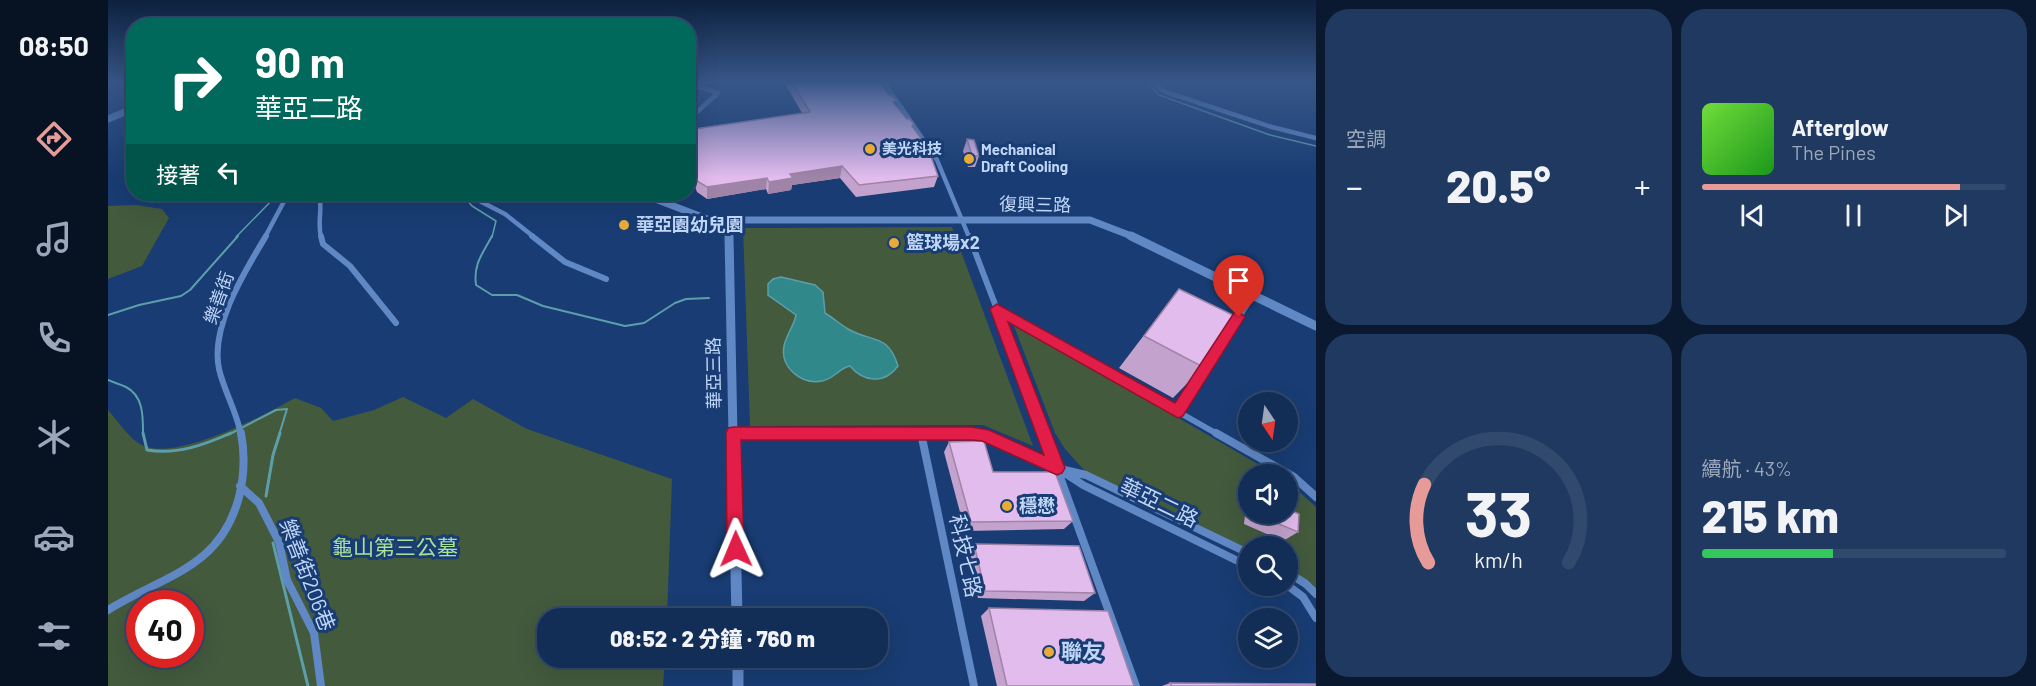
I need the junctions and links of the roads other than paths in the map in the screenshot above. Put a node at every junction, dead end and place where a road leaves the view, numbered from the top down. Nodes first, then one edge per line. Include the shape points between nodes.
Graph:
1 (906, 114) edge
2 (1234, 114) edge
3 (1316, 138) edge
4 (283, 201) edge
5 (321, 201) edge
6 (480, 201) edge
7 (659, 201) edge
8 (962, 219) junction
9 (729, 220) junction
10 (606, 279) dead end
11 (1253, 295) junction
12 (997, 309) junction
13 (396, 323) dead end
14 (1316, 326) edge
15 (1178, 411) junction
16 (734, 433) junction
17 (921, 434) junction
18 (1057, 468) junction
19 (240, 486) junction
20 (1316, 497) edge
21 (1238, 548) edge
22 (1238, 561) edge
23 (1298, 579) edge
24 (1298, 593) edge
25 (1316, 594) edge
26 (737, 608) edge
27 (108, 610) edge
28 (1316, 618) edge
29 (738, 668) edge
30 (321, 686) edge
31 (738, 686) edge
32 (975, 686) edge
33 (1136, 686) edge

1 - 8 street via 937,160
2 - 3 street
4 - 19 street, 樂善街 via 237,285 218,346 220,376 242,435
5 - 13 street via 318,224 323,244 350,266
6 - 10 street via 505,214 565,262
7 - 9 street via 700,218
8 - 9 street, 復興三路
8 - 11 street, 復興三路 via 1102,223
8 - 12 street
9 - 16 street, 華亞三路
11 - 14 street, 復興三路
11 - 15 street
12 - 15 street
12 - 18 street
15 - 20 street via 1294,477
16 - 17 street, 華亞二路
16 - 26 street, 華亞三路
17 - 18 street, 華亞二路 via 984,435
17 - 32 street, 科技七路
18 - 21 street, 華亞二路 via 1086,475
18 - 22 street, 華亞二路 via 1083,485
18 - 33 street
19 - 27 street via 236,515 217,545 201,561
19 - 30 street, 樂善街206巷 via 259,503 279,542 287,580 314,633
23 - 25 street
24 - 28 street
29 - 31 street

